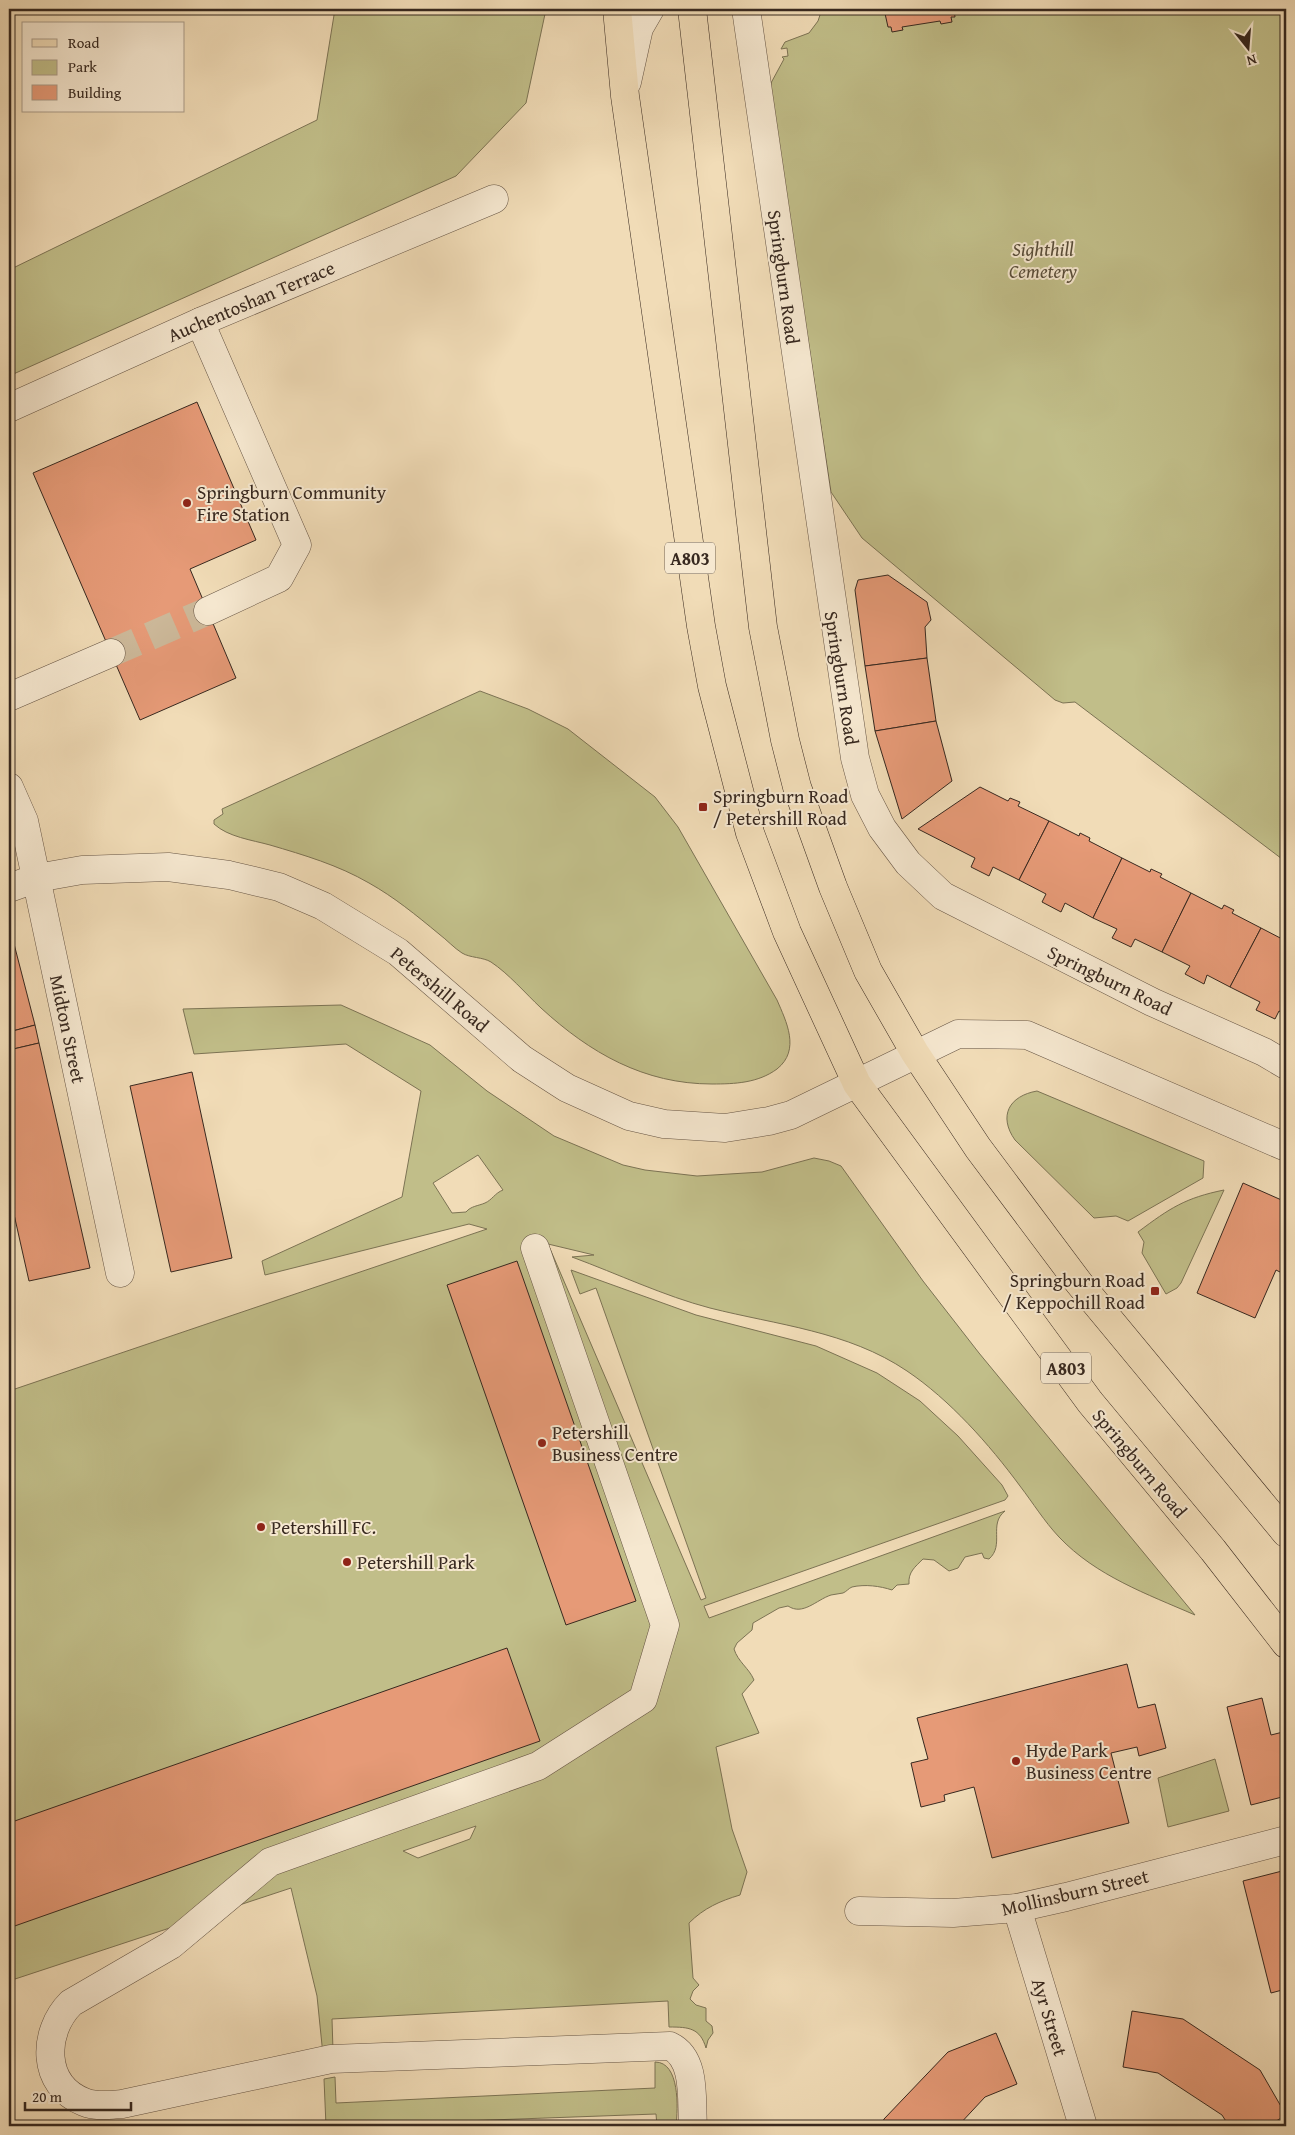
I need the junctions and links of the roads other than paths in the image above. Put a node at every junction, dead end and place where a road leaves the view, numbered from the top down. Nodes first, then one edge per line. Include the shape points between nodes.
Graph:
1 (617, 9) edge
2 (650, 9) edge
3 (692, 9) edge
4 (746, 9) edge
5 (625, 96) junction
6 (494, 199) dead end
7 (200, 322) junction
8 (9, 408) edge
9 (208, 611) tunnel mouth
10 (111, 653) tunnel mouth
11 (9, 697) edge
12 (9, 787) edge
13 (37, 878) junction
14 (9, 888) edge
15 (915, 1053) junction
16 (1275, 1058) edge
17 (857, 1084) junction
18 (1286, 1147) edge
19 (535, 1248) dead end
20 (120, 1273) dead end
21 (1286, 1533) edge
22 (1286, 1644) edge
23 (1286, 1840) edge
24 (1017, 1908) junction
25 (859, 1911) dead end
26 (693, 2126) edge
27 (1083, 2126) edge

1 - 5 main road, Springburn Road / A803
2 - 5 street via 639,28
3 - 15 main road via 760,601 785,740 804,812 833,887 868,971
4 - 16 street, Springburn Road via 856,770 873,812 908,863 948,899 1152,1002
5 - 17 main road, Springburn Road / A803 via 691,566 712,686 747,824 770,889 806,976
6 - 7 street, Auchentoshan Terrace
7 - 8 street, Auchentoshan Terrace
7 - 9 street via 297,545 279,578
10 - 11 street
12 - 13 street, Midton Street via 24,821
13 - 14 street, Petershill Road
13 - 17 street, Petershill Road via 82,870 168,867 229,875 279,887 323,906 398,952 522,1059 544,1074 594,1101 645,1120 699,1128 746,1126 791,1115
13 - 20 street, Midton Street
15 - 17 street
15 - 18 street via 958,1034 1027,1035
15 - 21 main road via 1021,1209
17 - 22 main road, Springburn Road / A803 via 1090,1402
19 - 26 street via 665,1625 643,1699 538,1766 270,1862 171,1945 71,2004 54,2025 50,2056 59,2083 69,2094 84,2103 100,2106 331,2059 670,2046 682,2055 689,2069
23 - 24 street, Mollinsburn Street
24 - 25 street, Mollinsburn Street via 953,1913
24 - 27 street, Ayr Street

